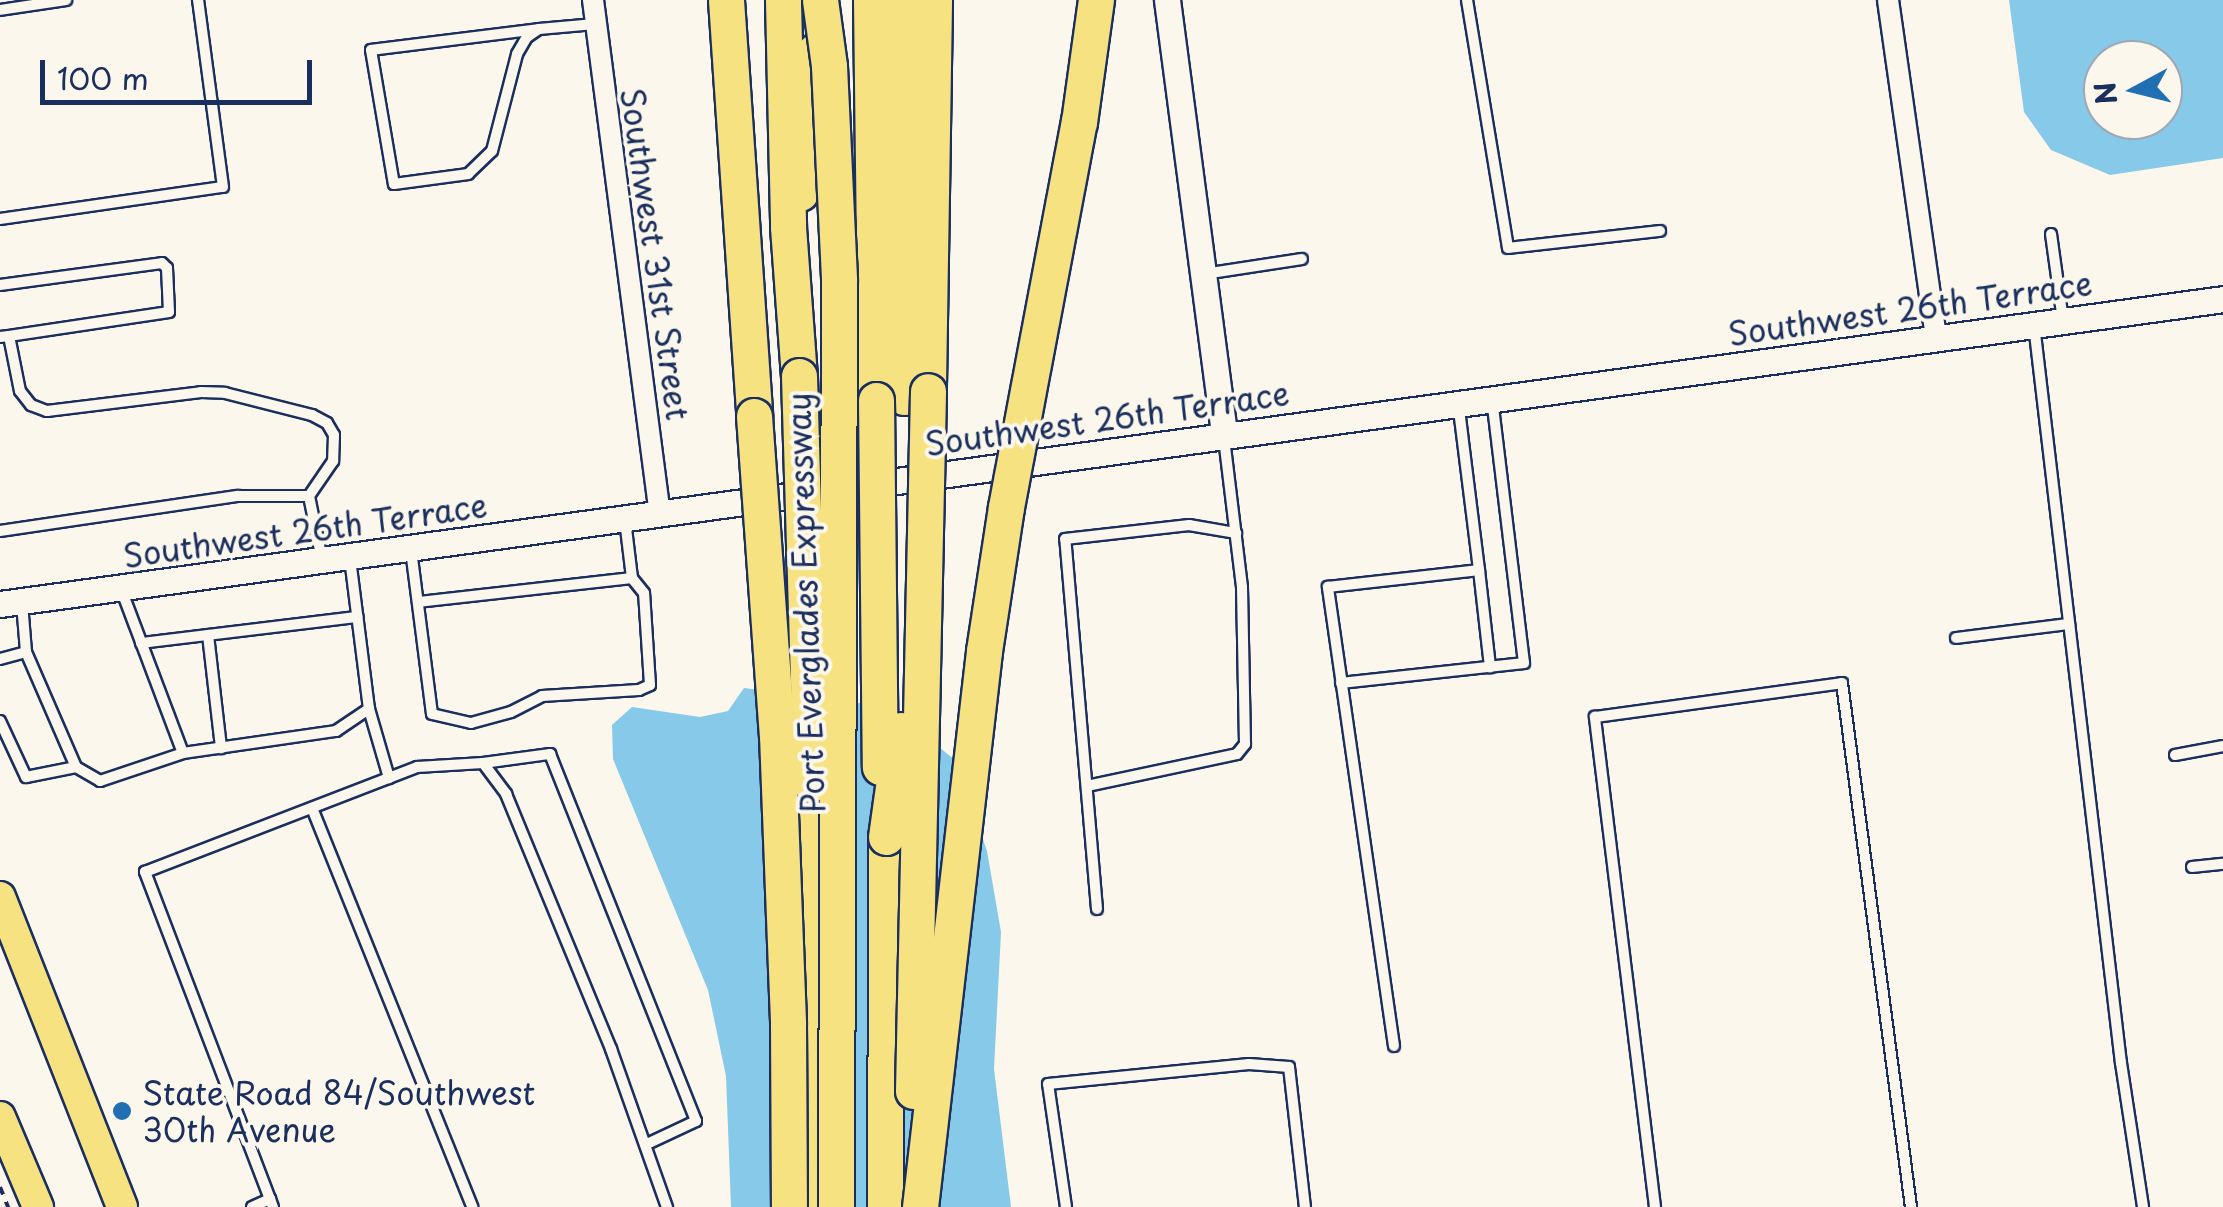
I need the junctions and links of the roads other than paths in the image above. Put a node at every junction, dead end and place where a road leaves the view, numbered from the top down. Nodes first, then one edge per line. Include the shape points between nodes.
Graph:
1 (66, 0) edge
2 (198, 0) edge
3 (593, 0) edge
4 (726, 0) edge
5 (783, 0) edge
6 (802, 0) edge
7 (819, 0) edge
8 (871, 0) edge
9 (904, 0) edge
10 (934, 0) edge
11 (1096, 0) edge
12 (1166, 0) edge
13 (1467, 0) edge
14 (1888, 0) edge
15 (0, 10) edge
16 (595, 24) junction
17 (539, 29) junction
18 (798, 201) junction
19 (0, 219) edge
20 (1660, 232) dead end
21 (2051, 234) dead end
22 (1302, 259) dead end
23 (1203, 274) junction
24 (0, 285) edge
25 (2223, 299) edge
26 (2063, 321) junction
27 (2034, 325) junction
28 (5, 336) edge
29 (1936, 339) junction
30 (798, 376) junction
31 (903, 396) junction
32 (1492, 397) junction
33 (1458, 402) junction
34 (1224, 433) junction
35 (309, 496) junction
36 (660, 515) junction
37 (625, 520) junction
38 (0, 531) edge
39 (1236, 532) junction
40 (411, 549) junction
41 (350, 557) junction
42 (322, 561) junction
43 (1479, 570) junction
44 (632, 578) junction
45 (121, 588) junction
46 (419, 602) junction
47 (11, 603) edge
48 (357, 617) junction
49 (2069, 624) junction
50 (208, 635) junction
51 (1956, 638) dead end
52 (142, 643) junction
53 (26, 652) junction
54 (0, 659) edge
55 (1490, 667) junction
56 (1341, 683) junction
57 (369, 710) junction
58 (0, 720) edge
59 (2223, 746) edge
60 (221, 748) junction
61 (183, 754) junction
62 (2176, 755) dead end
63 (483, 763) junction
64 (76, 766) junction
65 (389, 778) junction
66 (1086, 786) junction
67 (312, 808) junction
68 (2223, 864) edge
69 (2192, 867) dead end
70 (0, 897) edge
71 (1097, 909) dead end
72 (1394, 1046) dead end
73 (0, 1117) edge
74 (645, 1145) junction
75 (271, 1203) edge
76 (28, 1204) edge
77 (122, 1207) edge
78 (252, 1207) edge
79 (472, 1207) edge
80 (667, 1207) edge
81 (789, 1207) edge
82 (812, 1207) edge
83 (836, 1207) edge
84 (884, 1207) edge
85 (911, 1207) edge
86 (920, 1207) edge
87 (1066, 1207) edge
88 (1304, 1207) edge
89 (1655, 1207) edge
90 (1910, 1207) edge
91 (2143, 1207) edge

1 - 15 lane
2 - 19 lane via 223,187
3 - 16 street, Southwest 31st Street
4 - 81 highway, bridge via 777,734
5 - 30 highway
6 - 18 highway, Port Everglades Expressway
7 - 18 highway via 810,145
7 - 83 highway, bridge via 829,66 839,281
8 - 31 highway
9 - 31 highway
10 - 31 highway
11 - 86 highway, bridge via 984,651
12 - 23 street
13 - 20 lane via 1508,248
14 - 29 street
16 - 17 lane
16 - 36 street, Southwest 31st Street
17 - 17 lane via 518,54 492,151 468,174 394,184 371,50
18 - 30 highway, Port Everglades Expressway
21 - 26 lane
22 - 23 lane
23 - 34 street
24 - 28 lane via 162,263 168,268 169,312
25 - 26 street, Southwest 26th Terrace
26 - 27 street, Southwest 26th Terrace
27 - 29 street, Southwest 26th Terrace
27 - 49 lane
28 - 35 lane via 20,390 47,412 201,392 312,415 326,423 334,448 333,461
29 - 32 street, Southwest 26th Terrace
30 - 82 highway, Port Everglades Expressway, bridge via 811,784
31 - 84 highway, bridge via 878,742 886,837
31 - 85 highway, bridge
32 - 33 street, Southwest 26th Terrace
32 - 55 lane via 1524,663
33 - 34 street, Southwest 26th Terrace
33 - 43 lane
34 - 36 street, Southwest 26th Terrace
34 - 39 lane
35 - 38 lane via 238,496
35 - 42 lane
36 - 37 street, Southwest 26th Terrace
37 - 40 street, Southwest 26th Terrace
37 - 44 lane
39 - 66 lane via 1244,744 1237,754
39 - 66 lane via 1189,525 1066,540
40 - 41 street, Southwest 26th Terrace
40 - 46 lane
41 - 42 street, Southwest 26th Terrace
41 - 48 lane
42 - 45 street, Southwest 26th Terrace
43 - 55 lane
43 - 56 lane via 1328,587
44 - 46 lane
44 - 46 lane via 644,592 650,685 542,696 471,723 432,714
45 - 47 street, Southwest 26th Terrace
45 - 52 lane
47 - 53 lane
48 - 50 lane
48 - 57 lane
49 - 51 lane
49 - 91 lane
50 - 52 lane
50 - 60 lane
52 - 61 lane
53 - 54 lane
53 - 64 lane
55 - 56 lane
56 - 72 lane
57 - 60 lane via 336,731
57 - 65 lane
58 - 64 lane via 26,776
59 - 62 lane
60 - 61 lane
61 - 64 lane via 100,781
63 - 65 lane via 417,767
63 - 74 lane via 506,794
63 - 74 lane via 550,754 696,1122
65 - 67 lane
66 - 71 lane
67 - 75 lane via 145,872
67 - 79 lane
68 - 69 lane
70 - 77 main road
73 - 76 main road
74 - 80 lane
75 - 78 lane
87 - 88 lane via 1048,1084 1249,1064 1289,1067
89 - 90 lane via 1595,716 1842,682

